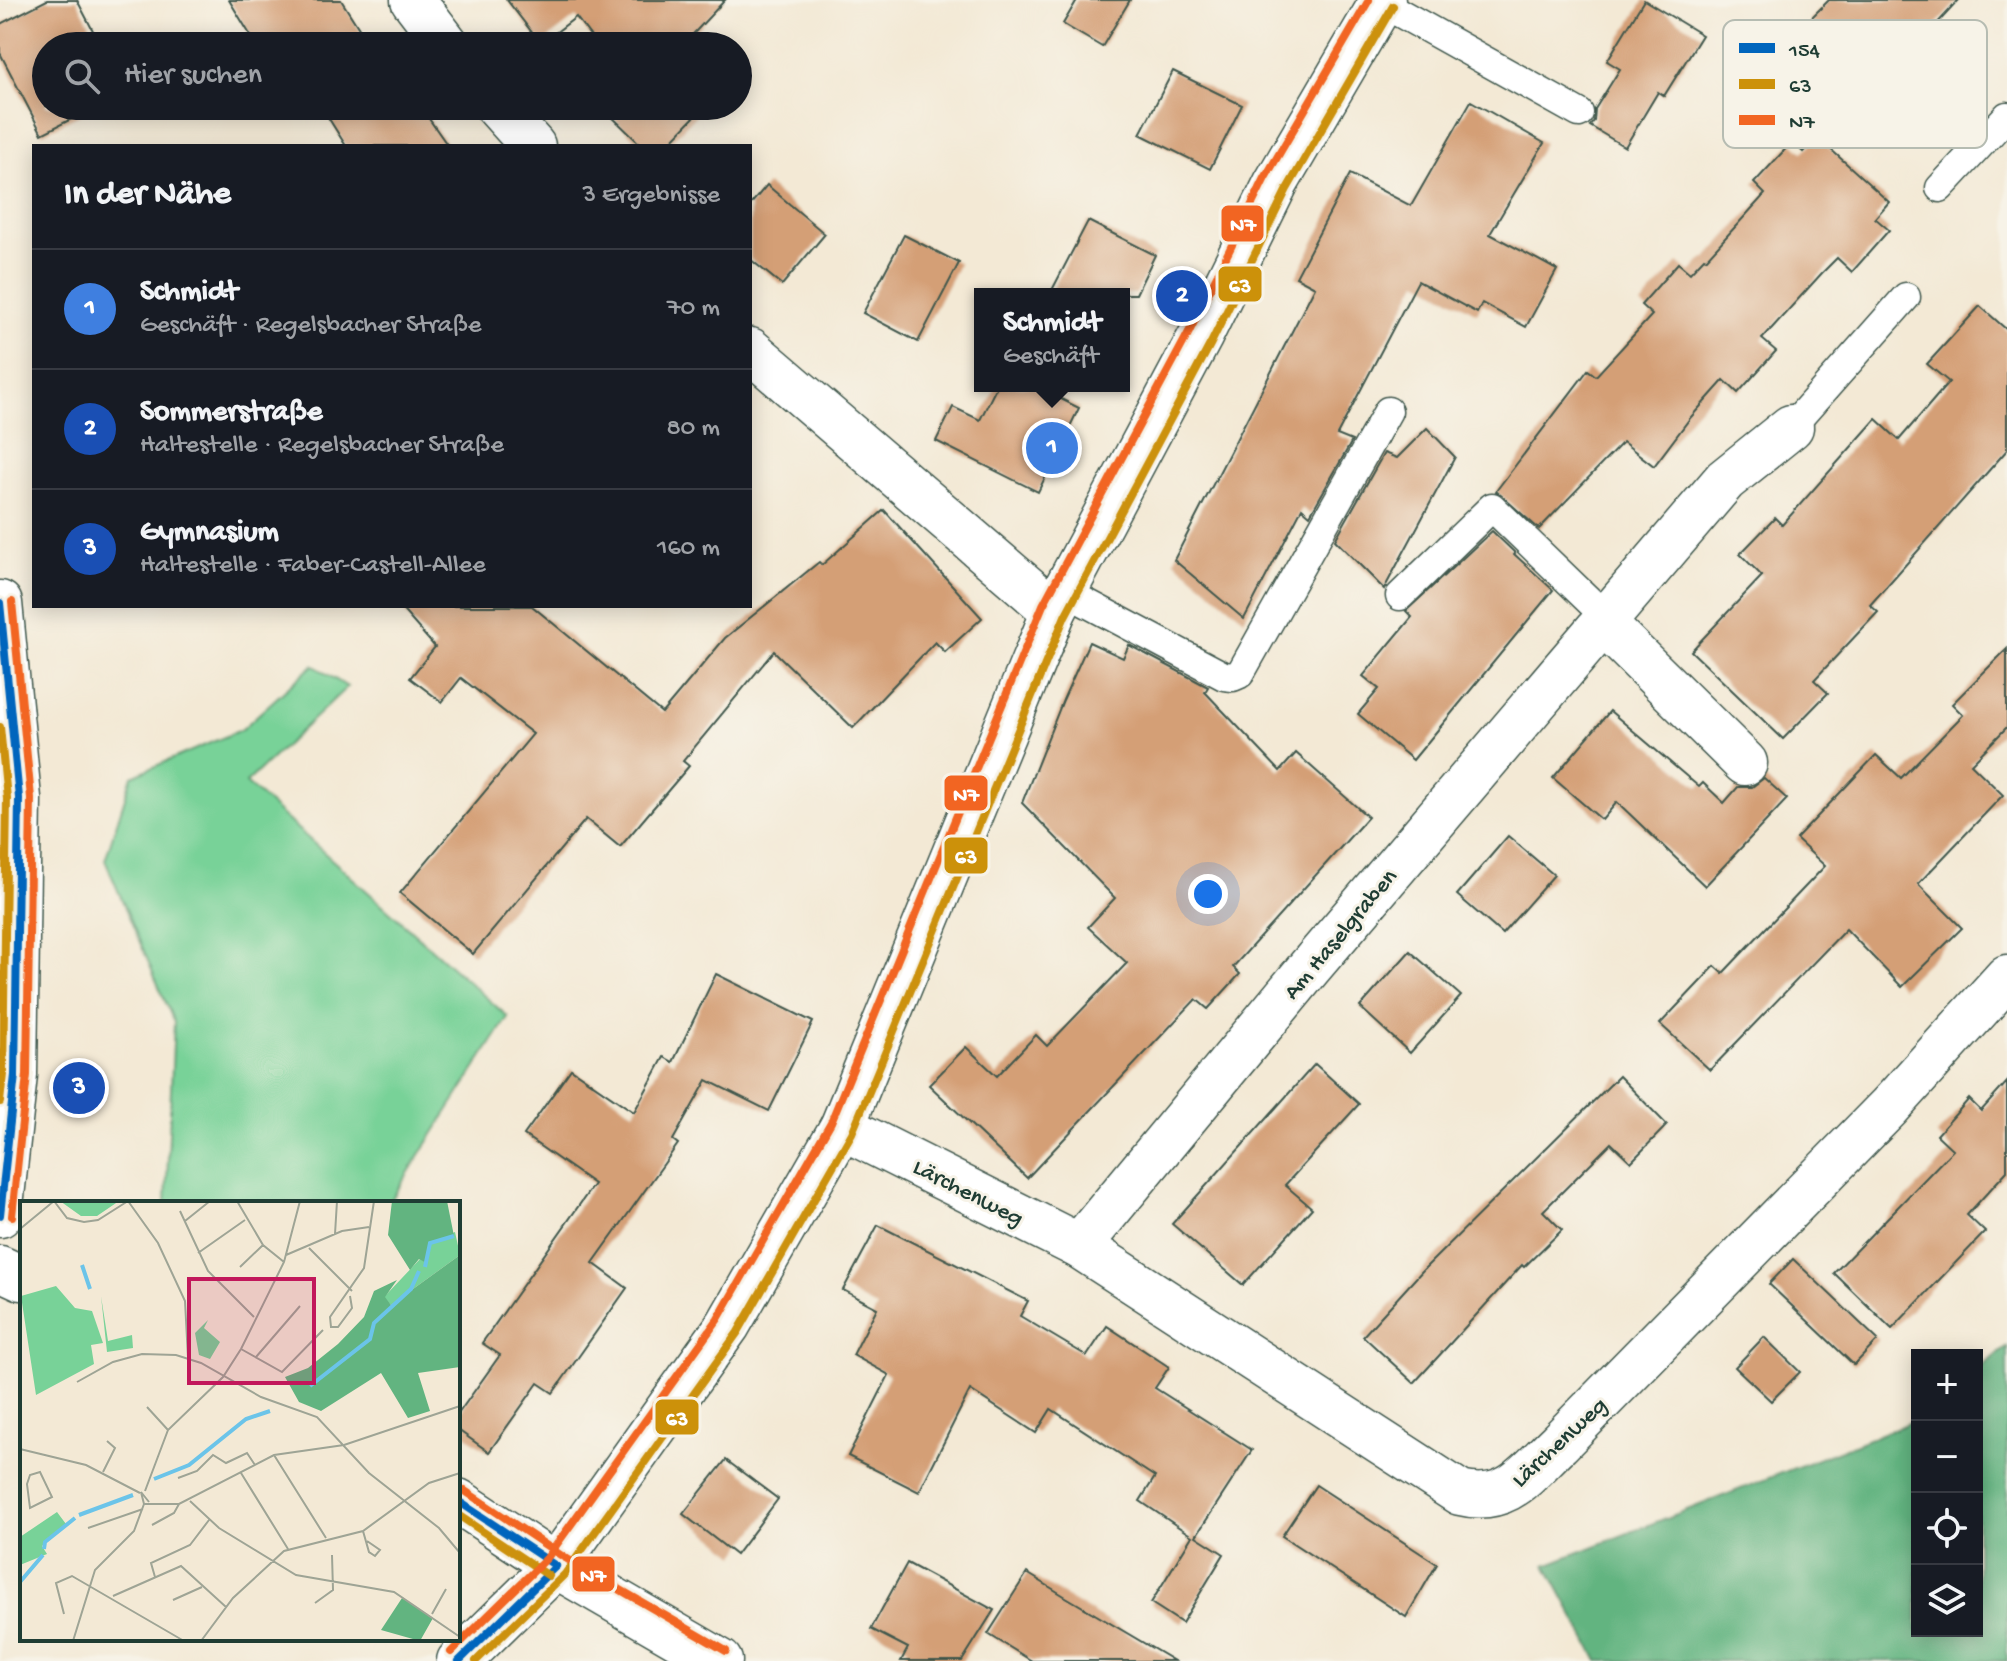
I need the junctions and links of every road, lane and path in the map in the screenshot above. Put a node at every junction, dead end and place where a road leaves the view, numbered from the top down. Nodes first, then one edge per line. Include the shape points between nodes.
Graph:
1 (413, 0) edge
2 (1382, 1) edge
3 (437, 32) edge
4 (1579, 113) dead end
5 (2007, 116) edge
6 (510, 120) edge
7 (1987, 137) edge
8 (531, 144) edge
9 (1977, 148) edge
10 (1940, 188) dead end
11 (1906, 297) dead end
12 (752, 352) edge
13 (1388, 411) dead end
14 (1791, 427) joint
15 (1400, 596) dead end
16 (1059, 601) junction
17 (0, 603) edge
18 (1605, 620) junction
19 (6, 719) edge
20 (1745, 763) dead end
21 (2007, 977) edge
22 (6, 1098) edge
23 (842, 1127) junction
24 (0, 1215) edge
25 (1079, 1246) junction
26 (0, 1268) edge
27 (20, 1277) edge
28 (460, 1502) edge
29 (556, 1566) junction
30 (459, 1661) edge
31 (720, 1661) edge

1 - 3 street
2 - 4 lane
2 - 16 street via 1276,183
5 - 7 lane
6 - 8 street
9 - 10 lane
11 - 14 lane
12 - 16 street
13 - 16 lane via 1240,674 1224,676
14 - 18 street, Am Haselgraben via 1725,480
15 - 18 lane via 1492,507
16 - 23 street
17 - 19 street
18 - 20 street
18 - 25 street, Am Haselgraben
19 - 22 street via 19,798 15,1075
21 - 25 street, Lärchenweg via 1868,1129 1559,1443 1498,1495 1460,1493
22 - 24 street
23 - 25 street, Lärchenweg
23 - 29 street via 728,1325
26 - 27 street
28 - 29 street
29 - 30 street
29 - 31 street

